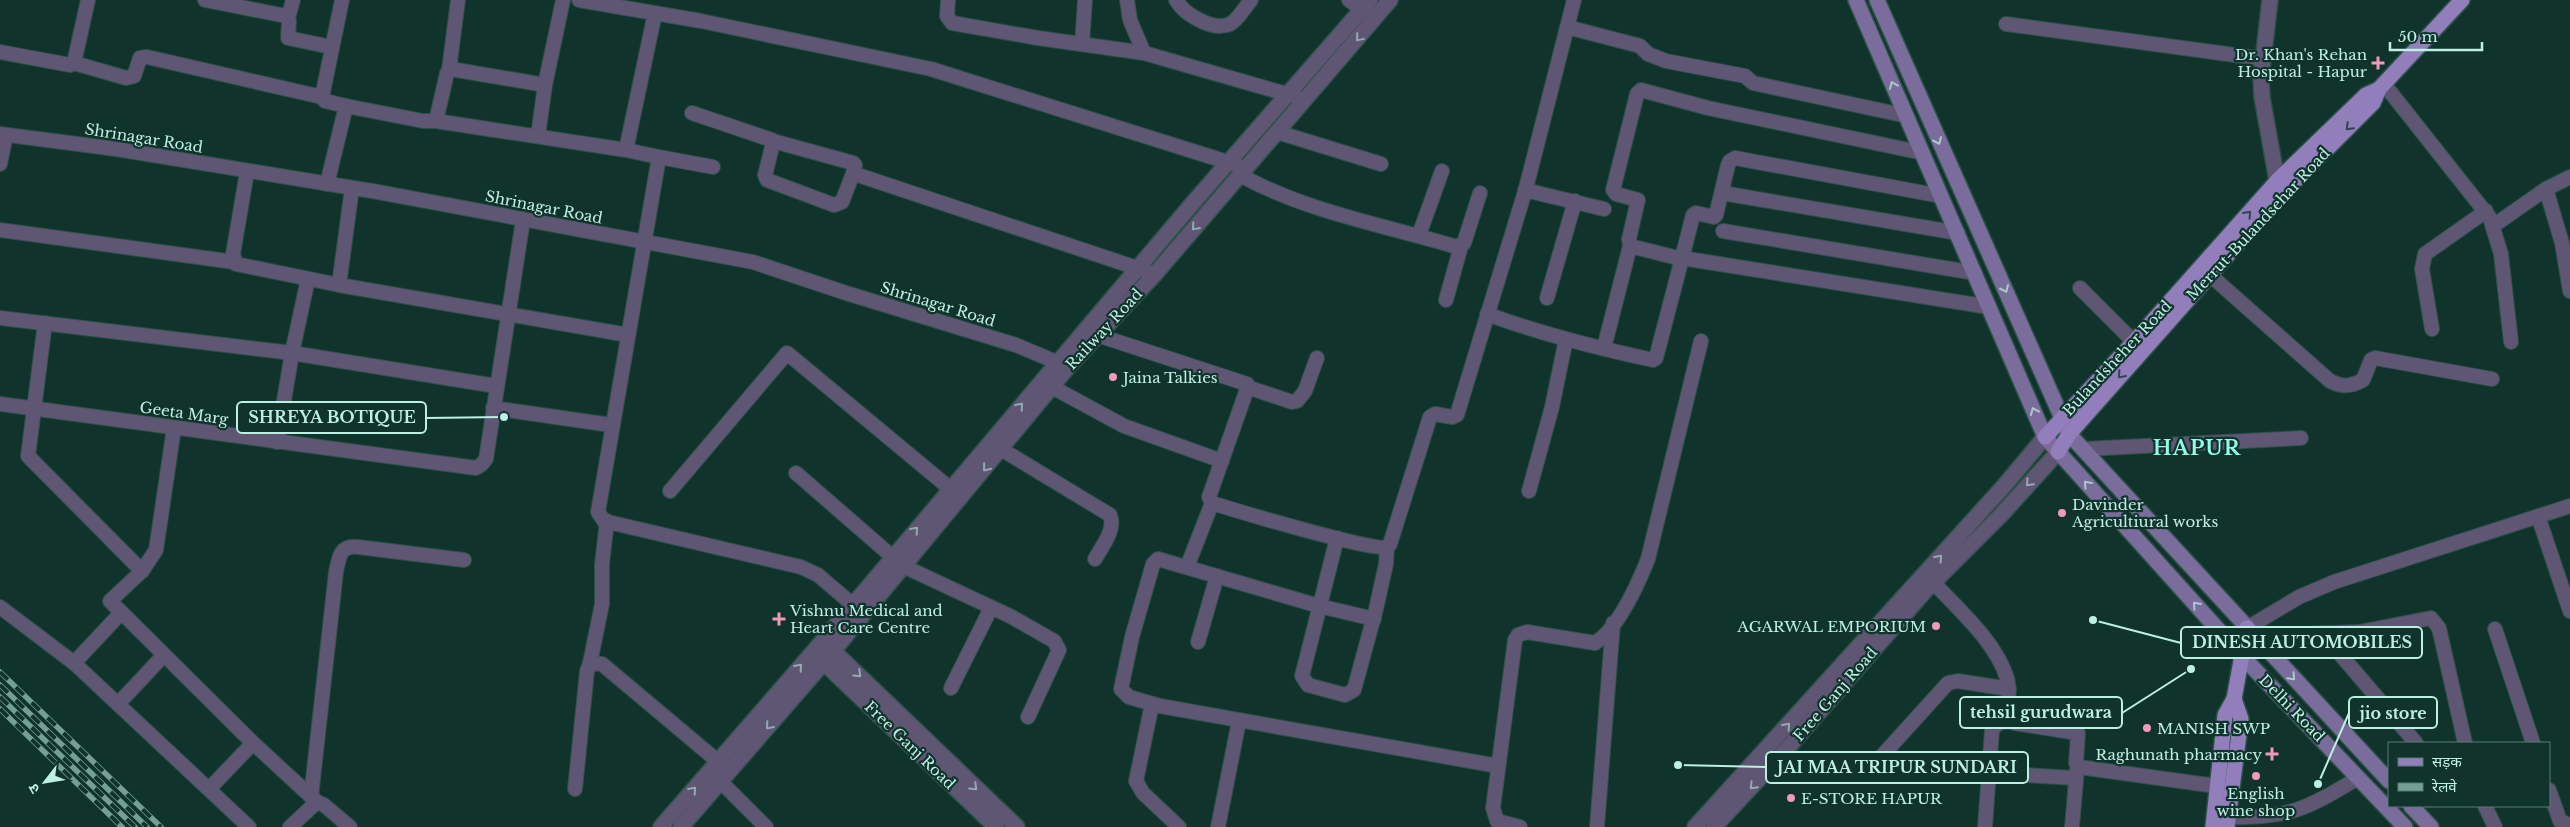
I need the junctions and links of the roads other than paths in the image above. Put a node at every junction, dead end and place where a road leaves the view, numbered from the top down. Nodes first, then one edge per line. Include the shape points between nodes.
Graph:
1 (88, 0) edge
2 (205, 0) edge
3 (293, 0) edge
4 (458, 0) edge
5 (564, 0) edge
6 (579, 0) edge
7 (948, 0) edge
8 (1085, 0) edge
9 (1127, 0) edge
10 (1176, 0) edge
11 (1250, 0) edge
12 (1350, 0) edge
13 (1390, 0) edge
14 (1574, 0) edge
15 (1856, 0) edge
16 (1877, 0) edge
17 (2270, 0) edge
18 (2462, 0) edge
19 (338, 1) edge
20 (1369, 10) edge
21 (656, 13) junction
22 (288, 18) junction
23 (2006, 24) dead end
24 (1567, 27) junction
25 (1082, 44) junction
26 (331, 47) junction
27 (0, 52) edge
28 (1144, 53) junction
29 (2264, 59) junction
30 (74, 63) junction
31 (449, 70) junction
32 (545, 85) junction
33 (2382, 87) junction
34 (1288, 94) junction
35 (322, 96) junction
36 (1306, 100) junction
37 (346, 106) junction
38 (692, 113) dead end
39 (1906, 116) junction
40 (436, 121) junction
41 (1278, 132) junction
42 (3, 135) edge
43 (538, 136) junction
44 (773, 141) junction
45 (626, 150) junction
46 (1923, 153) junction
47 (659, 157) junction
48 (1229, 161) junction
49 (0, 164) edge
50 (1381, 164) dead end
51 (713, 167) dead end
52 (1442, 171) dead end
53 (247, 172) junction
54 (1242, 172) junction
55 (853, 174) junction
56 (2570, 177) edge
57 (2278, 180) junction
58 (327, 184) junction
59 (352, 188) junction
60 (1526, 190) junction
61 (2546, 190) junction
62 (1480, 193) dead end
63 (1722, 193) junction
64 (1942, 196) junction
65 (2280, 196) junction
66 (1195, 200) junction
67 (1574, 201) junction
68 (1604, 209) dead end
69 (1209, 211) junction
70 (2486, 211) junction
71 (524, 220) junction
72 (2493, 226) junction
73 (0, 230) edge
74 (1723, 231) dead end
75 (1958, 233) junction
76 (1419, 236) junction
77 (643, 242) junction
78 (1461, 246) junction
79 (1630, 246) junction
80 (1681, 260) junction
81 (234, 262) junction
82 (1136, 269) junction
83 (1975, 273) junction
84 (1155, 274) junction
85 (2210, 275) junction
86 (2569, 276) edge
87 (308, 279) junction
88 (339, 285) junction
89 (2080, 288) dead end
90 (2570, 291) edge
91 (1547, 298) dead end
92 (1446, 300) dead end
93 (1989, 307) junction
94 (507, 314) junction
95 (1487, 314) junction
96 (0, 318) edge
97 (45, 323) junction
98 (2432, 329) dead end
99 (1090, 333) junction
100 (628, 335) junction
101 (1566, 339) junction
102 (1701, 340) dead end
103 (2134, 342) junction
104 (2511, 342) dead end
105 (1604, 348) junction
106 (292, 353) junction
107 (1317, 358) dead end
108 (1063, 364) junction
109 (2492, 379) dead end
110 (496, 386) junction
111 (1052, 387) junction
112 (1247, 387) junction
113 (0, 404) edge
114 (33, 408) junction
115 (493, 408) junction
116 (2062, 417) junction
117 (612, 425) junction
118 (174, 428) junction
119 (2069, 434) junction
120 (2045, 437) junction
121 (2301, 438) dead end
122 (277, 442) junction
123 (1001, 449) junction
124 (2084, 449) junction
125 (2058, 452) junction
126 (1222, 461) junction
127 (796, 473) dead end
128 (670, 491) dead end
129 (1529, 491) dead end
130 (956, 494) junction
131 (1212, 503) junction
132 (2570, 506) edge
133 (2538, 516) junction
134 (607, 521) junction
135 (1337, 538) junction
136 (2166, 540) junction
137 (1387, 547) junction
138 (2152, 556) junction
139 (1095, 559) dead end
140 (464, 560) dead end
141 (897, 562) junction
142 (1187, 567) junction
143 (142, 571) junction
144 (1217, 576) junction
145 (1934, 583) junction
146 (852, 604) junction
147 (1318, 606) junction
148 (0, 607) edge
149 (991, 608) junction
150 (2570, 611) edge
151 (120, 614) junction
152 (1374, 619) junction
153 (1614, 622) junction
154 (2247, 628) junction
155 (2495, 629) dead end
156 (2322, 633) junction
157 (1198, 642) dead end
158 (823, 651) junction
159 (2240, 654) junction
160 (163, 656) junction
161 (2274, 657) junction
162 (74, 663) junction
163 (590, 663) junction
164 (951, 688) dead end
165 (2009, 689) junction
166 (2234, 699) junction
167 (118, 704) junction
168 (1152, 704) junction
169 (1028, 717) dead end
170 (1239, 721) junction
171 (2012, 721) junction
172 (2415, 742) edge
173 (2466, 742) edge
174 (2533, 742) edge
175 (253, 743) junction
176 (1881, 757) dead end
177 (718, 761) junction
178 (1498, 766) junction
179 (2077, 772) junction
180 (1988, 773) junction
181 (725, 777) junction
182 (2358, 778) junction
183 (2388, 780) edge
184 (2216, 786) junction
185 (209, 789) junction
186 (575, 789) dead end
187 (2550, 793) edge
188 (314, 800) junction
189 (2413, 807) edge
190 (2485, 807) edge
191 (2228, 822) edge
192 (2570, 825) edge
193 (1014, 826) edge
194 (249, 827) edge
195 (290, 827) edge
196 (350, 827) edge
197 (661, 827) edge
198 (681, 827) edge
199 (766, 827) edge
200 (996, 827) edge
201 (1179, 827) edge
202 (1218, 827) edge
203 (1520, 827) edge
204 (1597, 827) edge
205 (1695, 827) edge
206 (1714, 827) edge
207 (1985, 827) edge
208 (2072, 827) edge
209 (2212, 827) edge
210 (2405, 827) edge
211 (2431, 827) edge
212 (2495, 827) edge

1 - 30 street
2 - 22 street
3 - 22 street
4 - 31 street
5 - 32 street
6 - 21 street
7 - 25 street via 947,16 952,23
8 - 25 street
9 - 28 street via 1130,20
10 - 11 street via 1188,14 1220,25 1234,22
12 - 20 street
13 - 20 street, Railway Road
14 - 24 street
39 -> 15 main road, Delhi Road
16 -> 116 main road
17 - 29 street
18 - 33 main road, Merrut-Bulandsehar Road
19 - 26 street
20 - 34 street
20 -> 36 street, Railway Road
21 - 45 street
21 - 48 street via 931,69
22 - 26 street via 288,38
23 - 29 street
24 - 39 street via 1640,46 1648,54 1666,61 1745,76 1753,83
24 - 60 street
25 - 28 street
26 - 35 street
27 - 30 street
28 - 34 street
29 - 57 street via 2262,97
30 - 35 street via 126,78 134,76 140,58 147,57
31 - 32 street
31 - 40 street
32 - 43 street
33 - 57 main road, Bulandsheher Road via 2366,95
33 -> 65 main road, Merrut-Bulandsehar Road via 2374,103
33 - 70 street
34 - 36 street
34 - 48 street
35 - 37 street via 325,101
36 - 41 street, Railway Road
37 - 40 street
37 - 58 street
38 - 44 street
39 - 46 main road, Delhi Road
40 - 43 street
41 - 50 street
41 - 54 street, Railway Road
42 - 49 street
42 - 53 street, Shrinagar Road via 116,149
43 - 45 street
44 - 55 street via 853,163
44 - 55 street via 765,175 769,181 838,206
45 - 47 street
46 - 64 main road, Delhi Road
46 - 79 street via 1708,108 1641,90 1637,94 1614,190 1616,194 1638,200
47 - 51 street
47 - 77 street
48 - 54 street
48 - 66 street
52 - 76 street
53 - 58 street, Shrinagar Road
53 - 81 street
54 - 69 street, Railway Road
54 - 76 street via 1269,190 1327,211
55 - 82 street
56 - 61 street
57 - 65 street
103 -> 57 main road, Bulandsheher Road
58 - 59 street, Shrinagar Road
59 - 71 street, Shrinagar Road
59 - 88 street
60 - 67 street
60 - 95 street
61 - 72 street
61 - 86 street
62 - 78 street
63 - 64 street via 1728,165 1735,158
63 - 75 street
63 - 80 street via 1714,217 1693,215
64 - 75 main road, Delhi Road
65 - 85 main road, Merrut-Bulandsehar Road
66 - 69 street
66 - 82 street
67 - 68 street
67 - 91 street
69 -> 84 street, Railway Road
70 - 72 street
70 - 98 street via 2425,254 2422,269
71 - 77 street, Shrinagar Road
71 - 94 street
72 - 104 street via 2501,254
73 - 81 street
74 - 83 street
75 - 83 main road, Delhi Road
76 - 78 street
77 - 100 street
77 - 108 street, Shrinagar Road via 753,262 967,328
78 - 92 street
79 - 80 street
79 - 105 street
80 - 93 street
80 - 105 street via 1655,359
81 - 87 street
82 - 84 street
82 - 99 street
83 - 93 main road, Delhi Road
84 - 99 street, Railway Road
85 - 109 street via 2338,386 2363,380 2371,360 2375,358
85 -> 119 main road, Merrut-Bulandsehar Road
86 - 90 street
87 - 88 street
87 - 106 street
88 - 94 street
89 - 103 street
120 -> 93 main road, Delhi Road
94 - 100 street
94 - 110 street
95 - 101 street via 1533,332
95 - 137 street via 1457,415 1435,414 1430,417
96 - 97 street
97 - 106 street
97 - 114 street
99 - 108 street, Railway Road
99 - 112 street via 1244,381
100 - 117 street
101 - 105 street
101 - 129 street
102 - 153 street via 1648,559 1633,593
103 - 116 main road, Bulandsheher Road
106 - 110 street
106 - 122 street
107 - 112 street via 1297,401
108 - 111 street, Railway Road
130 -> 108 street
110 - 115 street
111 - 123 street, Railway Road
111 - 126 street via 1124,426
112 - 126 street
113 - 114 street, Geeta Marg
114 - 118 street, Geeta Marg
114 - 143 street via 28,456
115 - 117 street
115 - 122 street, Geeta Marg via 486,459 482,465 467,468
116 - 119 main road
116 - 120 main road, Bulandsheher Road
117 - 134 street via 598,512 600,518
118 - 122 street, Geeta Marg
118 - 143 street via 156,550
119 - 124 main road, Delhi Road
119 - 125 main road, Merrut-Bulandsehar Road
120 - 125 main road, Delhi Road
205 -> 120 street
121 - 124 street
123 -> 130 street, Railway Road
123 - 139 street via 1110,515 1112,528
124 - 136 main road, Delhi Road
138 -> 125 main road, Delhi Road
125 -> 145 street, Free Ganj Road
126 - 131 street via 1208,498
127 - 141 street
128 - 130 street via 787,353
130 - 141 street, Railway Road
131 - 135 street
131 - 142 street
132 - 133 street
133 - 150 street
133 - 154 street via 2334,582 2299,597
134 - 146 street via 801,567 818,575
134 - 163 street via 602,604
135 - 137 street
135 - 147 street
136 - 138 main road
136 - 154 main road, Delhi Road
137 - 152 street
159 -> 138 main road, Delhi Road
140 - 188 street via 358,547 342,550 336,572
141 - 146 street
141 - 149 street
141 - 158 street, Railway Road
142 - 144 street
142 - 168 street via 1155,560 1132,637 1121,689 1125,695
143 - 151 street via 110,601
144 - 147 street
144 - 157 street
145 - 165 street via 1989,644 2002,665
145 -> 206 street, Free Ganj Road
146 - 158 street
147 - 152 street
147 - 152 street via 1302,679 1308,685 1345,695 1354,690
148 - 162 street
149 - 164 street
149 - 169 street via 1058,645 1055,661
151 - 160 street
151 - 162 street
153 - 178 street via 1598,641 1591,643 1528,632 1518,635
153 - 204 street
154 - 159 main road
154 - 161 main road, Delhi Road
155 - 174 street
156 - 161 street via 2304,634
156 - 172 street
156 - 173 street via 2359,632 2426,619 2435,621
177 -> 158 street
158 -> 181 street
158 -> 193 street
158 - 200 street, Free Ganj Road
159 - 166 main road
159 - 182 main road, Delhi Road
160 - 167 street
160 - 175 street
161 -> 183 main road, Delhi Road
162 - 167 street
163 - 177 street via 602,664
163 - 186 street
165 - 171 street
165 - 176 street via 1958,681 1948,683
166 - 184 main road via 2225,715
166 - 191 main road via 2241,719
167 - 185 street
168 - 170 street
168 - 201 street via 1136,781 1143,793
170 - 178 street
170 - 202 street
171 - 179 street via 2078,733
171 - 180 street via 1998,723 1992,730
175 - 185 street
175 - 188 street
177 - 181 street
197 -> 177 street
178 - 203 street via 1494,816 1504,824
179 - 180 street
179 - 184 street
179 - 208 street
180 - 207 street
181 - 198 street
181 - 199 street
182 - 191 street via 2297,811
182 - 210 main road, Delhi Road
184 - 209 main road
185 - 194 street
187 - 192 street via 2560,821
188 - 195 street
188 - 196 street
189 - 211 main road
190 - 212 street

